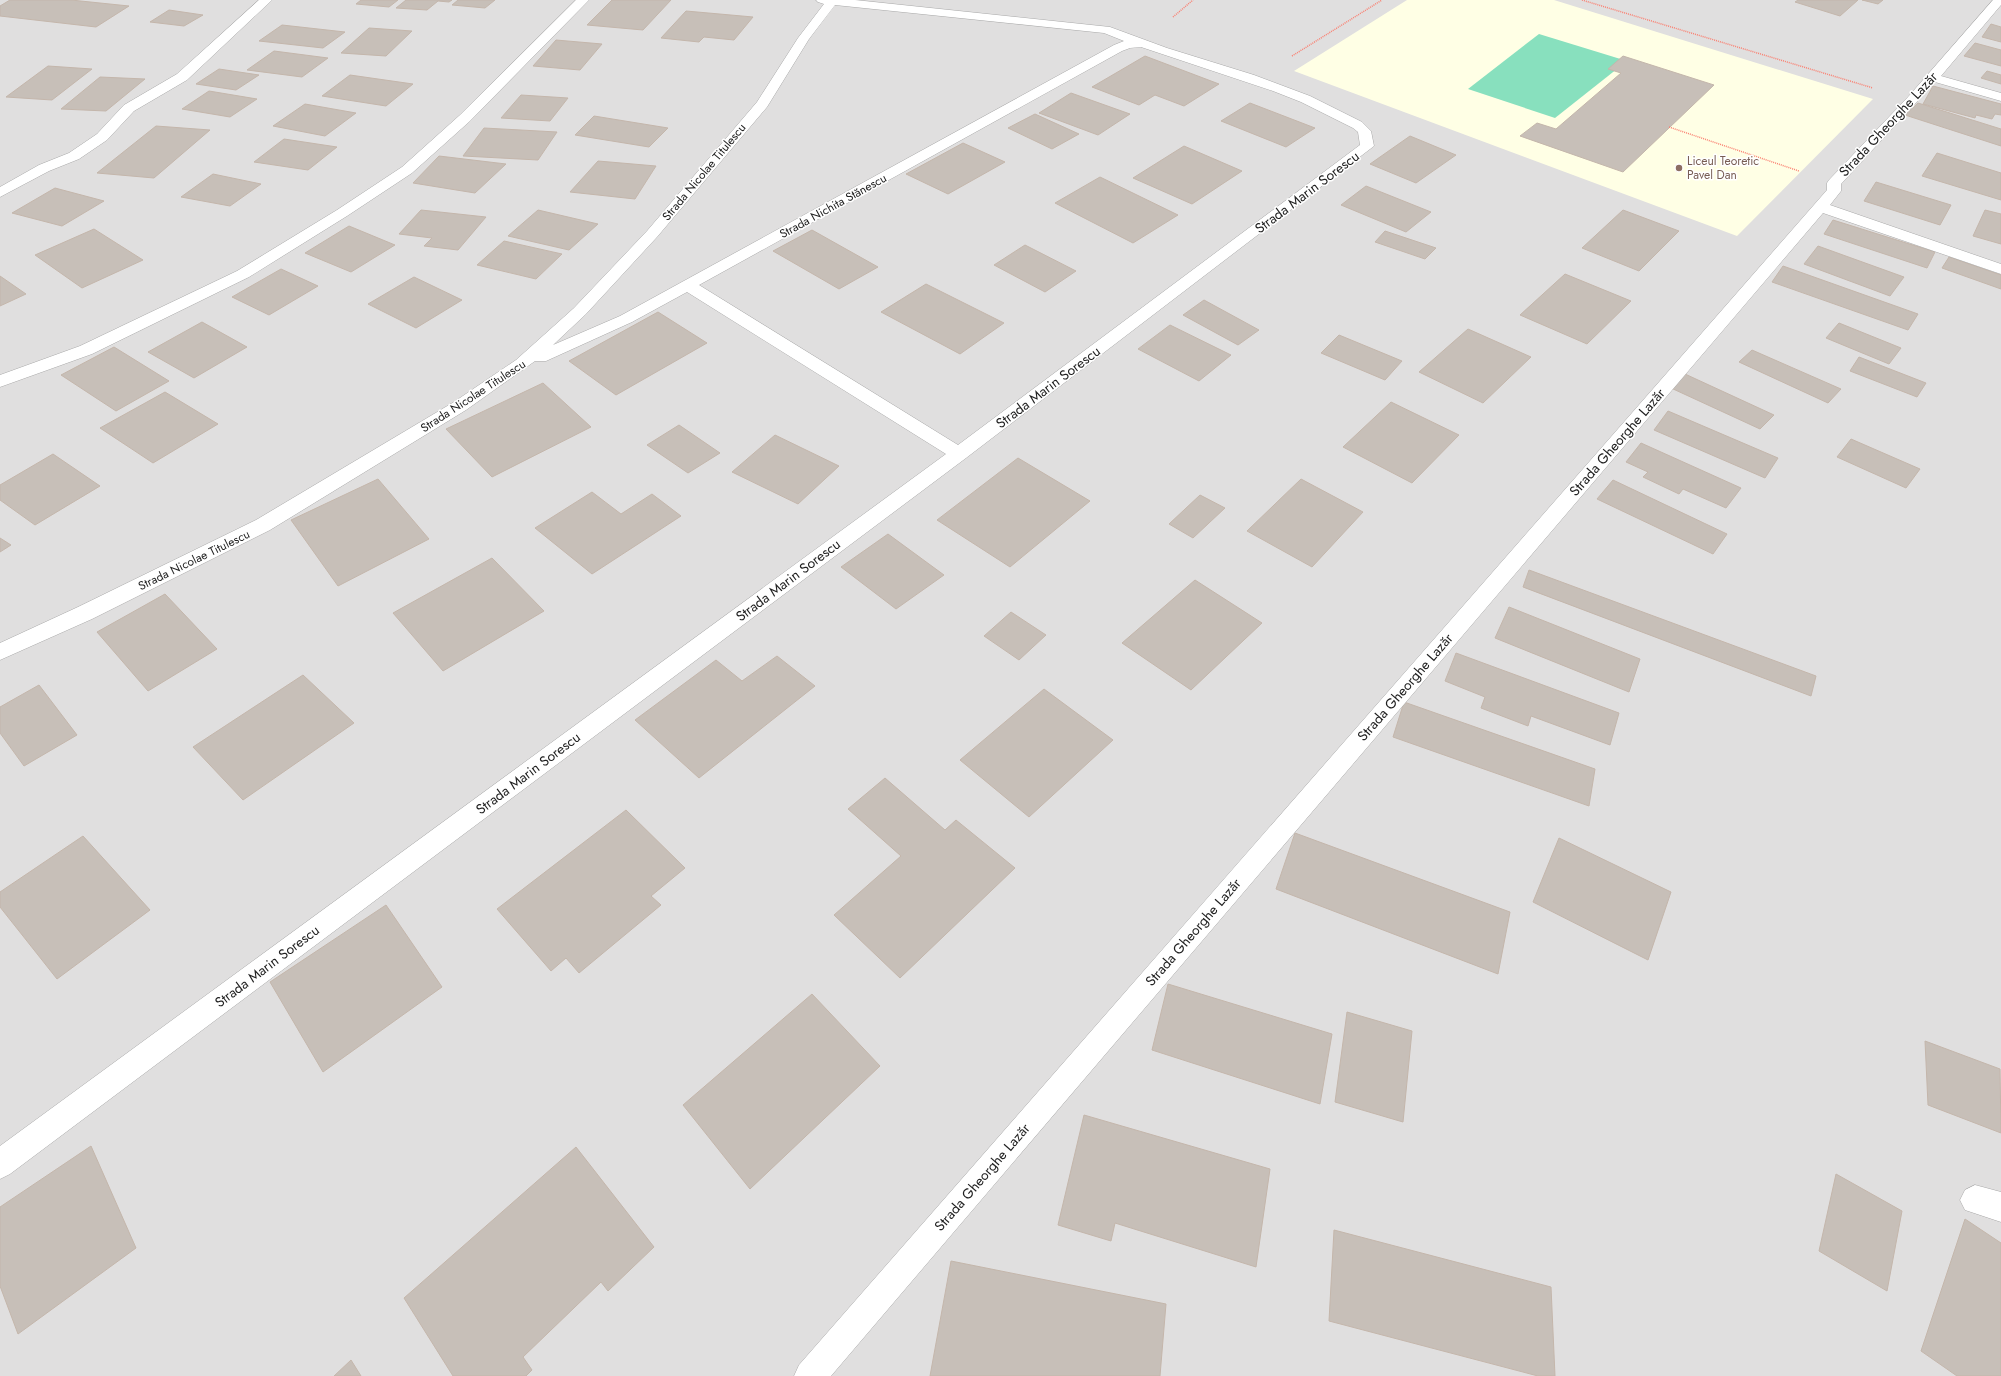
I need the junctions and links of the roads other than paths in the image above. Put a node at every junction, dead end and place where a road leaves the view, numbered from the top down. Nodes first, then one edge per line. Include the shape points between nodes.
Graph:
1 (266, 0) edge
2 (583, 0) edge
3 (829, 0) edge
4 (1999, 0) edge
5 (1140, 44) junction
6 (1932, 77) junction
7 (2001, 97) edge
8 (0, 193) edge
9 (1820, 207) junction
10 (2001, 269) edge
11 (687, 286) junction
12 (522, 364) junction
13 (0, 381) edge
14 (959, 454) junction
15 (0, 652) edge
16 (0, 1164) edge
17 (810, 1376) edge

1 - 8 street via 182,77 129,108 102,137 74,156 44,168
2 - 13 street via 465,118 407,170 348,209 243,274 86,350
3 - 5 street, Strada Marin Sorescu via 1106,30
3 - 12 street, Strada Nicolae Titulescu via 762,104 652,234 580,311
4 - 6 street, Strada Gheorghe Lazăr
5 - 11 street, Strada Nichita Stănescu via 1128,44 1118,48
5 - 14 street, Strada Marin Sorescu via 1310,100 1355,123 1365,132 1367,146
6 - 7 street
6 - 9 street, Strada Gheorghe Lazăr via 1834,183 1834,191
9 - 10 street
9 - 17 street, Strada Gheorghe Lazăr
11 - 12 street, Strada Nichita Stănescu via 626,319
11 - 14 street
12 - 15 street, Strada Nicolae Titulescu via 460,406 263,525
14 - 16 street, Strada Marin Sorescu

